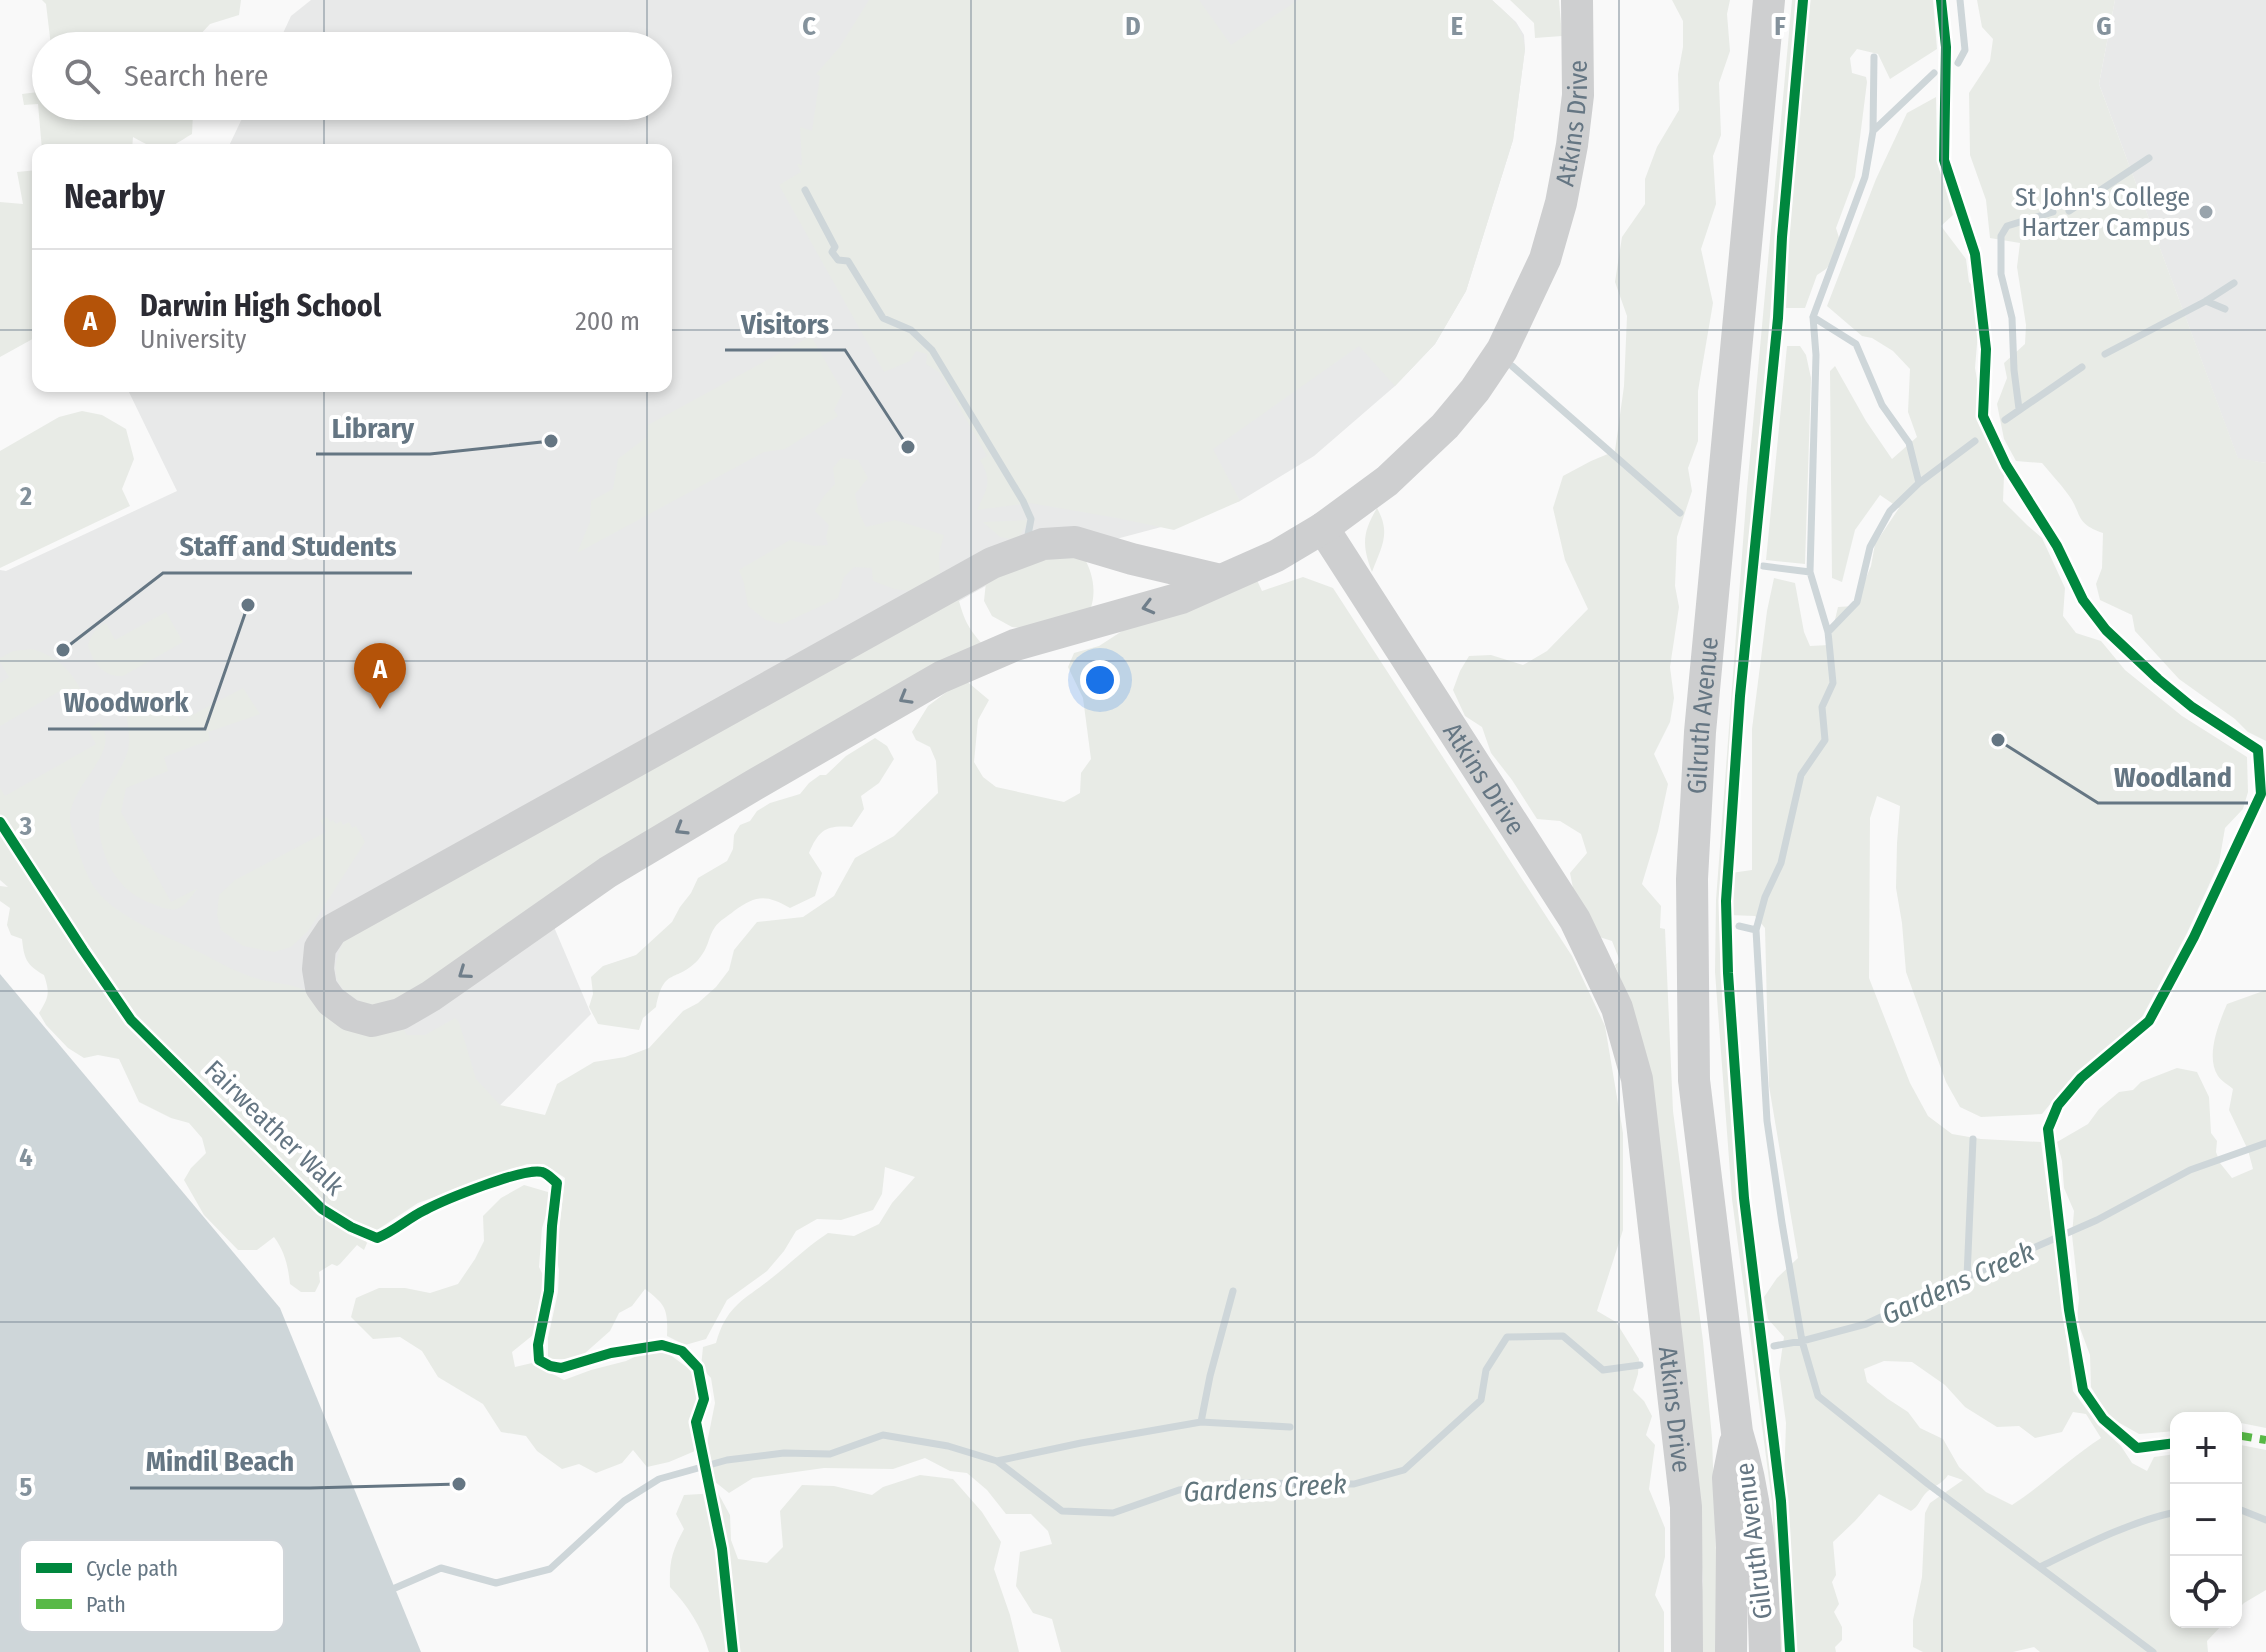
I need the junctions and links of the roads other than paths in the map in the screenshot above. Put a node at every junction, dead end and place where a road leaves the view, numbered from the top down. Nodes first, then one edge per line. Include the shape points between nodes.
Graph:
1 (1577, 0) edge
2 (1769, 0) edge
3 (1323, 528) junction
4 (1221, 580) junction
5 (1737, 1432) junction
6 (1687, 1652) edge
7 (1731, 1652) edge
8 (1765, 1652) edge

1 - 3 street, Atkins Drive via 1578,95 1561,203 1545,259 1502,350 1445,426 1387,481
2 - 5 street, Gilruth Avenue via 1700,732 1692,879 1694,1080
3 - 4 street
3 - 6 street, Atkins Drive via 1575,920 1625,1031 1637,1079 1686,1507
4 -> 4 street via 1181,598 1015,645 941,677 608,872 400,1014 372,1021 350,1015 321,987 320,948 332,930 992,563 1043,544 1075,542
5 - 7 street, Gilruth Avenue via 1728,1478
5 - 8 street, Gilruth Avenue via 1754,1501

